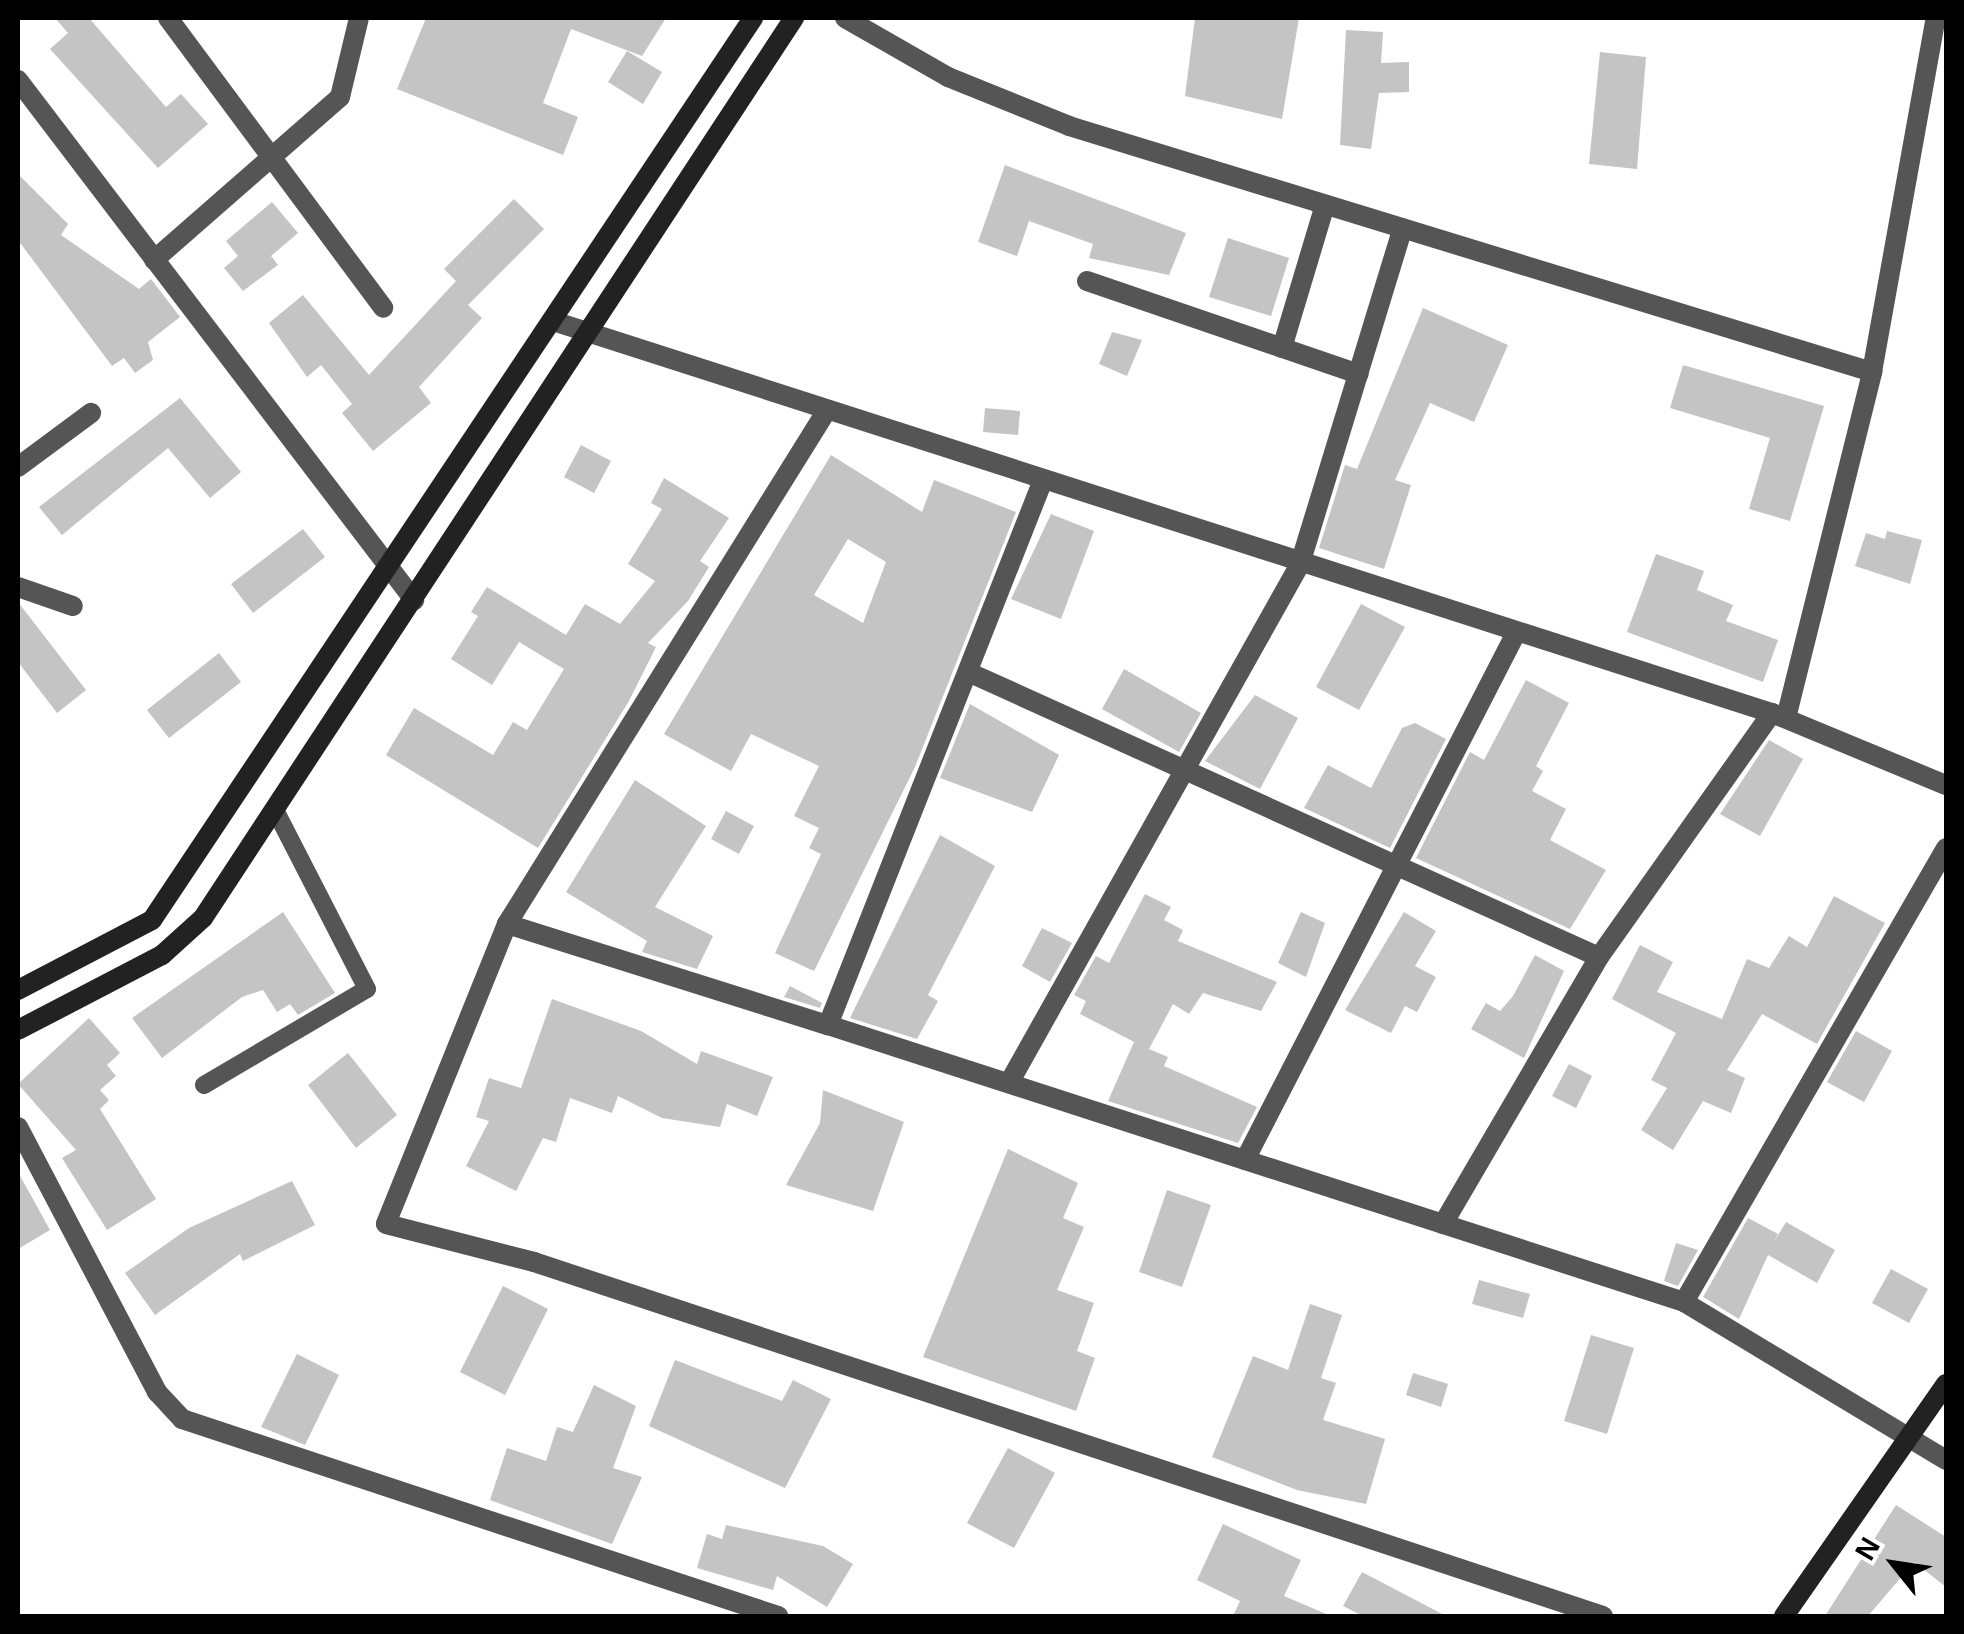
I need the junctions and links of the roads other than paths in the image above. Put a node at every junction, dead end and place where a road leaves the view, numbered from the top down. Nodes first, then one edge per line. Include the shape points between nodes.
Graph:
1 (168, 18) edge
2 (359, 18) edge
3 (754, 18) edge
4 (794, 18) edge
5 (845, 18) edge
6 (1936, 18) edge
7 (18, 80) edge
8 (269, 160) junction
9 (1325, 204) junction
10 (1403, 228) junction
11 (154, 260) junction
12 (1087, 282) dead end
13 (384, 308) dead end
14 (553, 321) junction
15 (592, 332) junction
16 (1282, 348) junction
17 (1872, 372) junction
18 (1358, 374) junction
19 (827, 410) junction
20 (91, 413) dead end
21 (18, 466) edge
22 (1043, 480) junction
23 (1300, 564) junction
24 (389, 568) junction
25 (18, 586) edge
26 (414, 600) junction
27 (73, 606) dead end
28 (1516, 633) junction
29 (968, 672) junction
30 (1779, 716) junction
31 (1190, 772) junction
32 (1946, 784) edge
33 (274, 810) junction
34 (1946, 848) edge
35 (1402, 868) junction
36 (507, 924) junction
37 (1600, 957) junction
38 (18, 990) edge
39 (828, 1025) junction
40 (18, 1030) edge
41 (1009, 1083) junction
42 (204, 1085) dead end
43 (18, 1127) edge
44 (1245, 1160) junction
45 (1443, 1224) junction
46 (1684, 1302) junction
47 (1946, 1384) edge
48 (1909, 1439) junction
49 (1946, 1460) edge
50 (778, 1616) edge
51 (1603, 1616) edge
52 (1784, 1616) edge

1 - 8 street
2 - 8 street via 340,98
3 - 14 street
4 - 15 street
5 - 9 street via 948,77 1069,126
6 - 17 street
7 - 11 street
8 - 11 street
8 - 13 street
9 - 10 street
9 - 16 street
10 - 17 street
10 - 18 street
11 - 24 street
12 - 16 street
14 - 15 street
14 - 24 street
15 - 19 street
15 - 26 street
16 - 18 street
17 - 30 street
18 - 23 street
19 - 22 street
19 - 36 street
20 - 21 street
22 - 23 street
22 - 29 street
23 - 28 street
23 - 31 street
24 - 26 street
24 - 38 street via 152,920
25 - 27 street
26 - 33 street
28 - 30 street
28 - 35 street
29 - 31 street
29 - 39 street
30 - 32 street
30 - 37 street
31 - 35 street
31 - 41 street
33 - 40 street via 203,918 162,955
33 - 42 lane via 367,989
34 - 46 street
35 - 37 street
35 - 44 street
36 - 39 street
36 - 51 street via 386,1224 534,1262
37 - 45 street
39 - 41 street
41 - 44 street
43 - 50 street via 157,1392 182,1419
44 - 45 street
45 - 46 street
46 - 48 street
47 - 48 street
48 - 49 street
48 - 52 street

